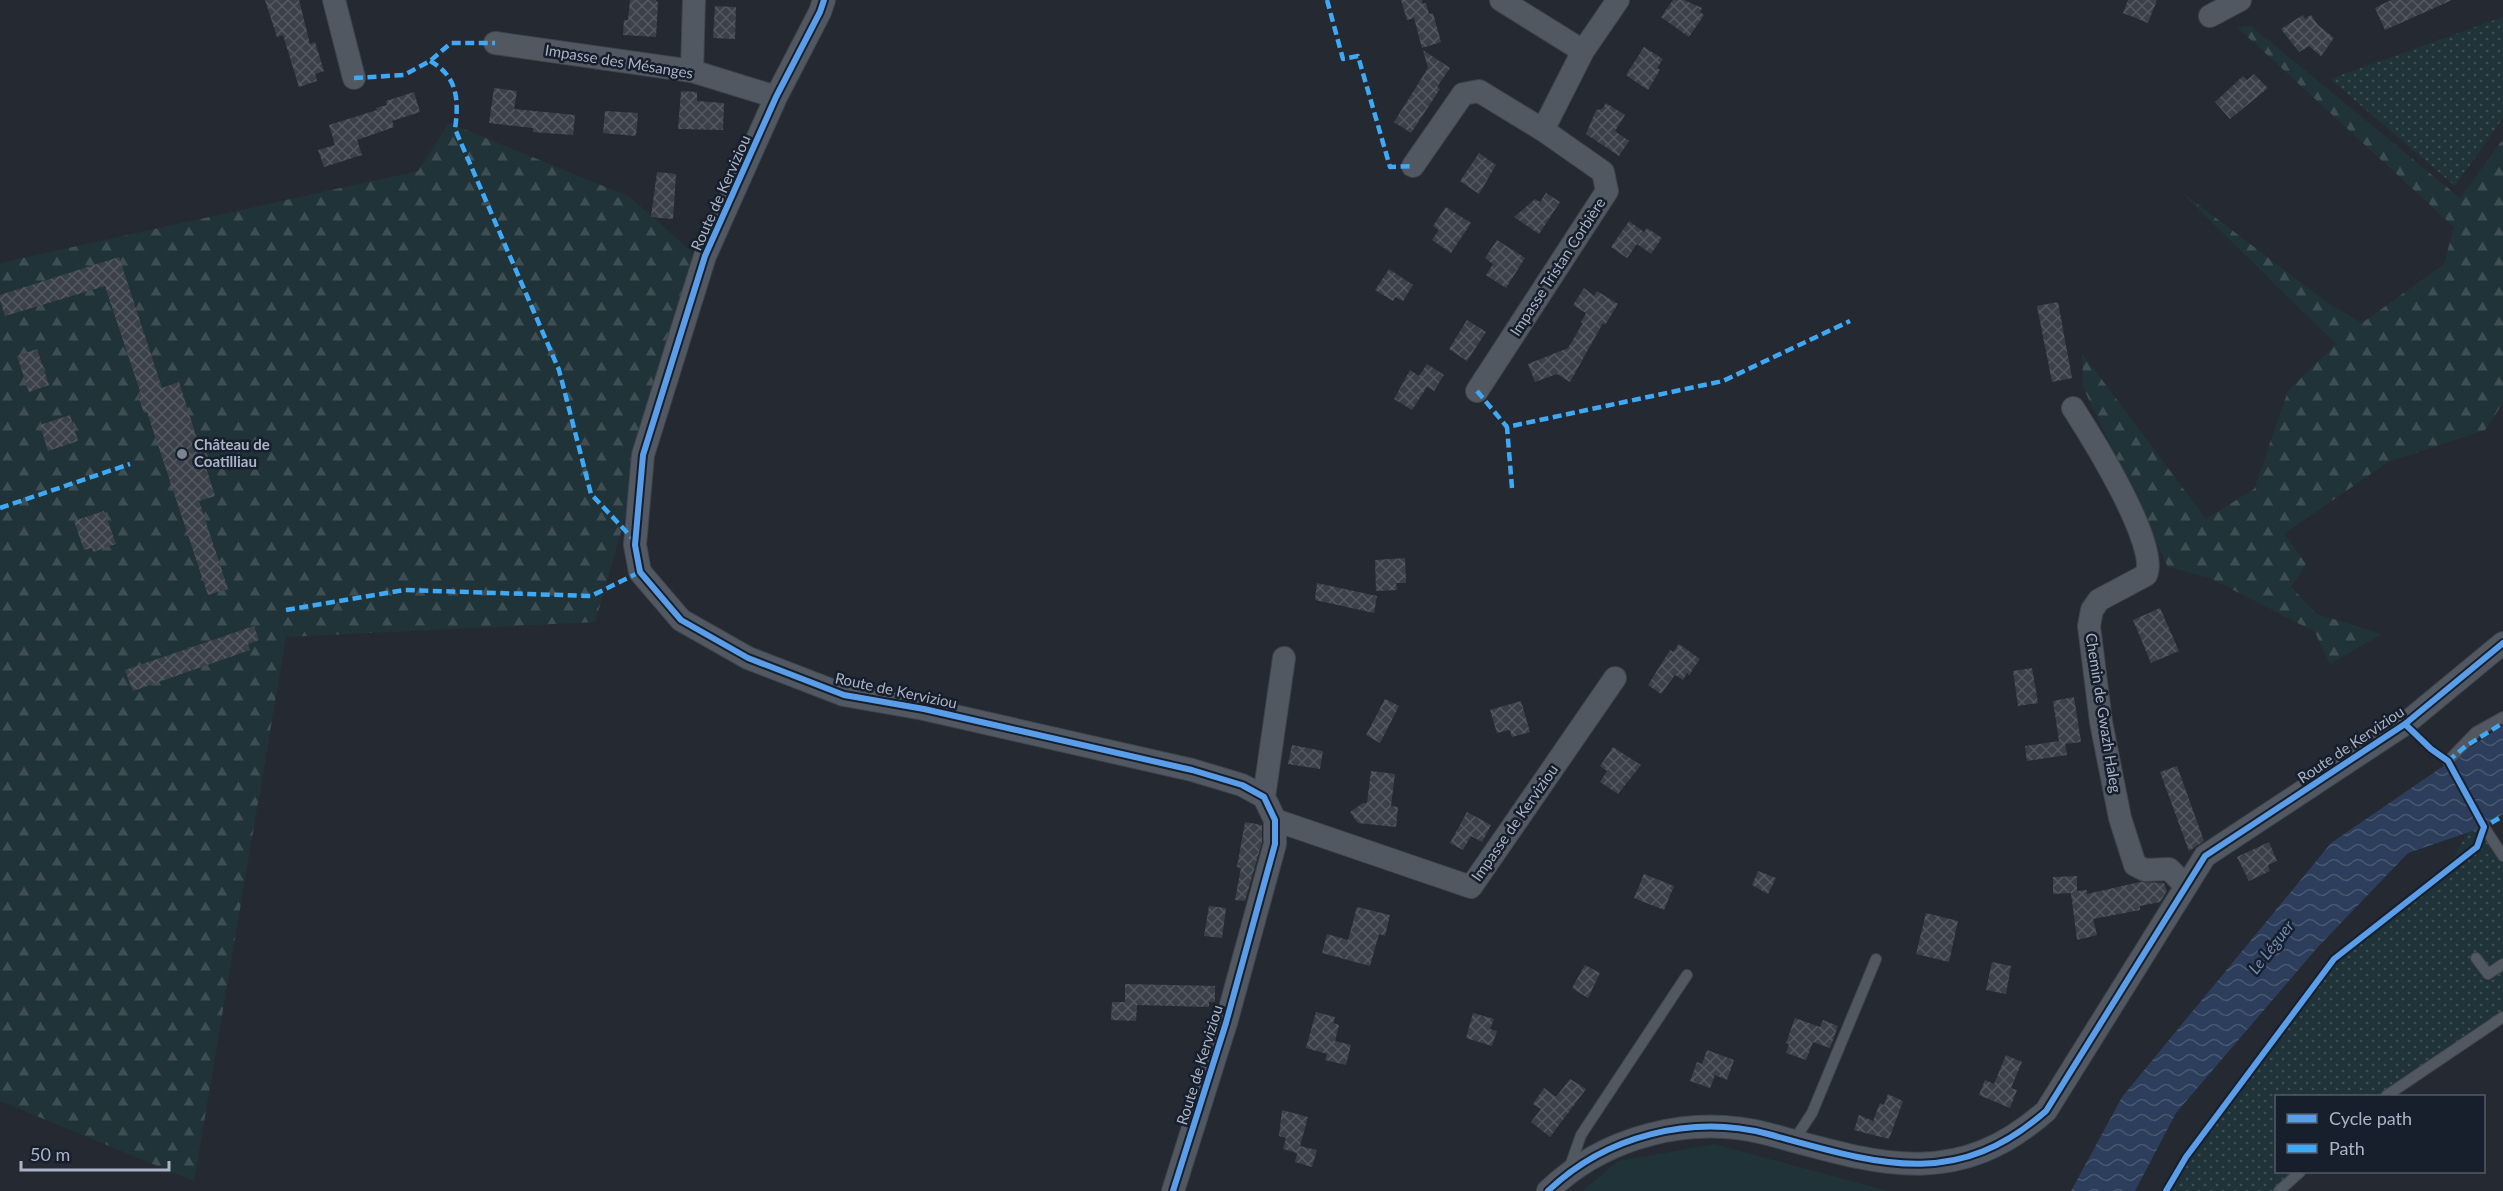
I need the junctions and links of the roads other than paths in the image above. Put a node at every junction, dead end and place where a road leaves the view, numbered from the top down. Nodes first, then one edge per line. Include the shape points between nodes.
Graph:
1 (334, 0) edge
2 (694, 0) edge
3 (824, 0) edge
4 (1501, 0) edge
5 (1618, 0) edge
6 (2240, 0) edge
7 (2210, 16) dead end
8 (495, 43) dead end
9 (1583, 51) junction
10 (692, 71) junction
11 (354, 78) dead end
12 (776, 97) junction
13 (1544, 130) junction
14 (1413, 166) dead end
15 (1477, 390) dead end
16 (2073, 408) dead end
17 (2503, 643) edge
18 (1284, 658) dead end
19 (1615, 678) dead end
20 (2503, 717) edge
21 (2448, 761) dead end
22 (1264, 797) junction
23 (1275, 820) junction
24 (2484, 827) dead end
25 (2503, 856) edge
26 (2185, 885) junction
27 (2476, 958) dead end
28 (1876, 959) dead end
29 (2503, 964) edge
30 (1687, 975) dead end
31 (2503, 1017) edge
32 (2387, 1095) edge
33 (1793, 1143) junction
34 (1568, 1172) junction
35 (2299, 1173) edge
36 (1173, 1191) edge
37 (1548, 1191) edge
38 (2279, 1191) edge

1 - 11 street
2 - 10 street
3 - 12 street, Route de Kerviziou
4 - 9 street
5 - 9 street
6 - 7 street
8 - 10 street, Impasse des Mésanges
9 - 13 street
10 - 12 street, Impasse des Mésanges
12 - 22 street, Route de Kerviziou via 705,256 643,455 635,545 640,572 681,620 748,658 844,695 924,709 1192,770 1242,785
13 - 14 street, Impasse Tristan Corbière via 1479,91 1463,94
13 - 15 street, Impasse Tristan Corbière via 1603,172 1607,191
16 - 26 street, Chemin de Gwazh Haleg via 2102,455 2149,558 2146,575 2100,600 2090,617 2101,722 2120,818 2135,865 2145,870 2169,869
17 - 26 street, Route de Kerviziou via 2405,724 2205,856
18 - 22 street
19 - 23 street, Impasse de Kerviziou via 1471,887
20 - 21 lane via 2476,732
22 - 23 street, Route de Kerviziou
23 - 36 street, Route de Kerviziou via 1275,844 1226,1023
24 - 25 lane
26 - 33 street, Route de Kerviziou via 2046,1111 1998,1155 1969,1170 1923,1176 1882,1171
27 - 29 lane via 2488,974
28 - 33 lane via 1812,1113
30 - 34 lane via 1581,1135
31 - 32 lane
33 - 34 street, Route de Kerviziou via 1766,1134 1722,1128 1680,1128 1648,1133
34 - 37 street, Route de Kerviziou
35 - 38 lane

